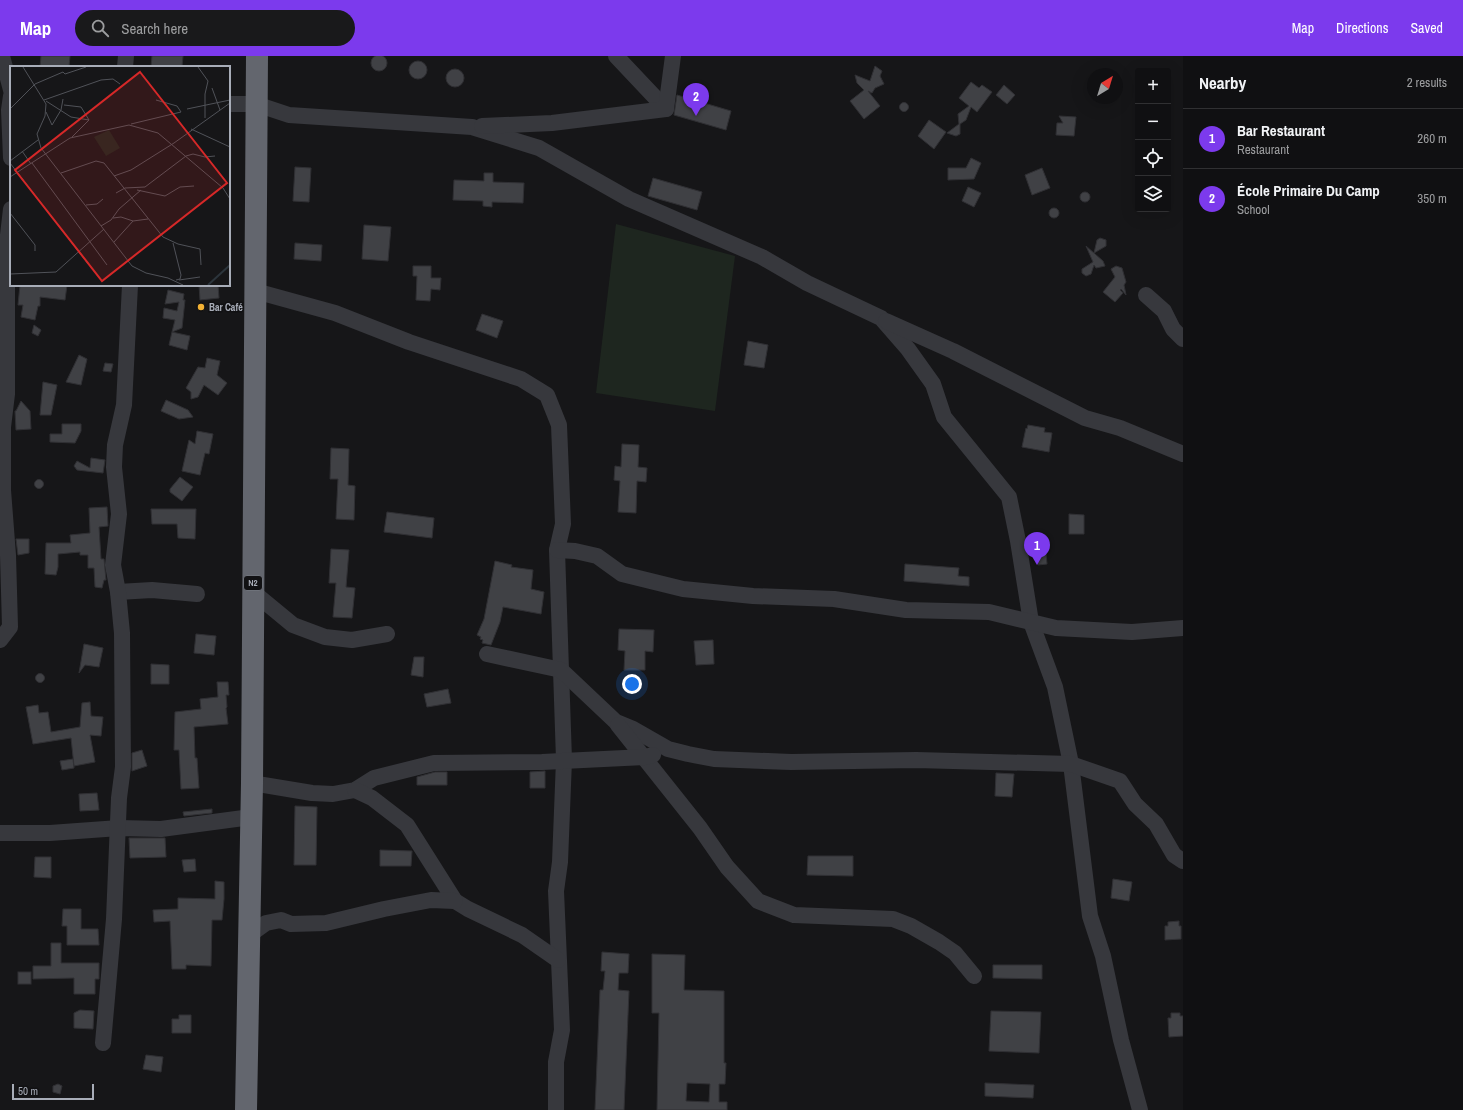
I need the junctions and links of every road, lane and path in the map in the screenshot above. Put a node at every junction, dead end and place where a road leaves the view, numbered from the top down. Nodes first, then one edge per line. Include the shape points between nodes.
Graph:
1 (2, 56) edge
2 (126, 56) edge
3 (258, 56) edge
4 (616, 56) edge
5 (673, 56) edge
6 (125, 66) edge
7 (10, 87) edge
8 (0, 90) edge
9 (10, 91) edge
10 (10, 103) edge
11 (230, 104) edge
12 (256, 104) junction
13 (666, 109) junction
14 (472, 127) junction
15 (10, 134) edge
16 (10, 218) edge
17 (130, 286) edge
18 (255, 290) junction
19 (1146, 295) dead end
20 (881, 318) junction
21 (1183, 339) edge
22 (1183, 454) edge
23 (557, 550) junction
24 (118, 592) junction
25 (253, 592) junction
26 (197, 594) dead end
27 (1031, 622) junction
28 (1183, 628) edge
29 (387, 634) dead end
30 (0, 640) edge
31 (487, 654) dead end
32 (562, 670) junction
33 (616, 722) junction
34 (668, 749) junction
35 (645, 757) junction
36 (564, 760) junction
37 (1071, 764) junction
38 (252, 783) junction
39 (355, 790) junction
40 (251, 817) junction
41 (119, 828) junction
42 (0, 833) edge
43 (1183, 861) edge
44 (456, 901) junction
45 (248, 936) junction
46 (558, 960) junction
47 (974, 976) dead end
48 (103, 1042) dead end
49 (246, 1110) edge
50 (556, 1110) edge
51 (1140, 1110) edge

1 - 7 street
2 - 6 street
3 - 12 highway, N2
4 - 13 street
5 - 13 street
8 - 9 street
10 - 15 street
11 - 12 street
12 - 14 street via 289,115
12 - 18 highway, N2
13 - 14 street via 552,123
14 - 20 street via 539,148 629,199 762,256 807,283
16 - 30 street via 7,244 7,394 3,427 3,490 10,627
17 - 24 street via 124,405 115,446 114,467 119,514 113,565
18 - 23 street via 335,313 409,342 520,379 547,395 558,425 563,524
18 - 25 highway, N2
19 - 21 street via 1164,311 1173,328
20 - 22 street via 953,350 1085,418 1120,428
20 - 27 street via 908,349 933,384 944,417 1009,497
23 - 27 street via 597,556 622,574 683,589 834,600 906,610 989,612
23 - 32 street
24 - 26 street via 152,590
24 - 41 street via 122,633 123,767
25 - 29 street via 293,625 324,637 352,640
25 - 38 highway, N2
27 - 28 street via 1056,628 1132,632
27 - 37 street via 1055,687
31 - 32 street
32 - 33 street
32 - 36 street
33 - 34 street
33 - 35 street
34 - 35 street
34 - 37 street via 714,759 791,762 916,760
35 - 36 street
35 - 47 street via 727,867 758,901 794,915 893,919 911,926 955,953
36 - 39 street via 434,762 374,778
36 - 46 street via 560,862 556,891 559,922
37 - 43 street via 1120,781 1135,804 1156,824 1174,855
37 - 51 street via 1090,916 1103,956 1120,1040
38 - 39 street via 312,793 333,794
38 - 40 highway, N2
39 - 44 street via 372,798 407,825
40 - 41 street via 161,828
40 - 45 highway, N2
41 - 42 street via 50,833
41 - 48 street
44 - 45 street via 432,900 326,923 291,924 281,920 266,923
44 - 46 street via 522,935
45 - 49 highway, N2
46 - 50 street via 562,1030 556,1062

